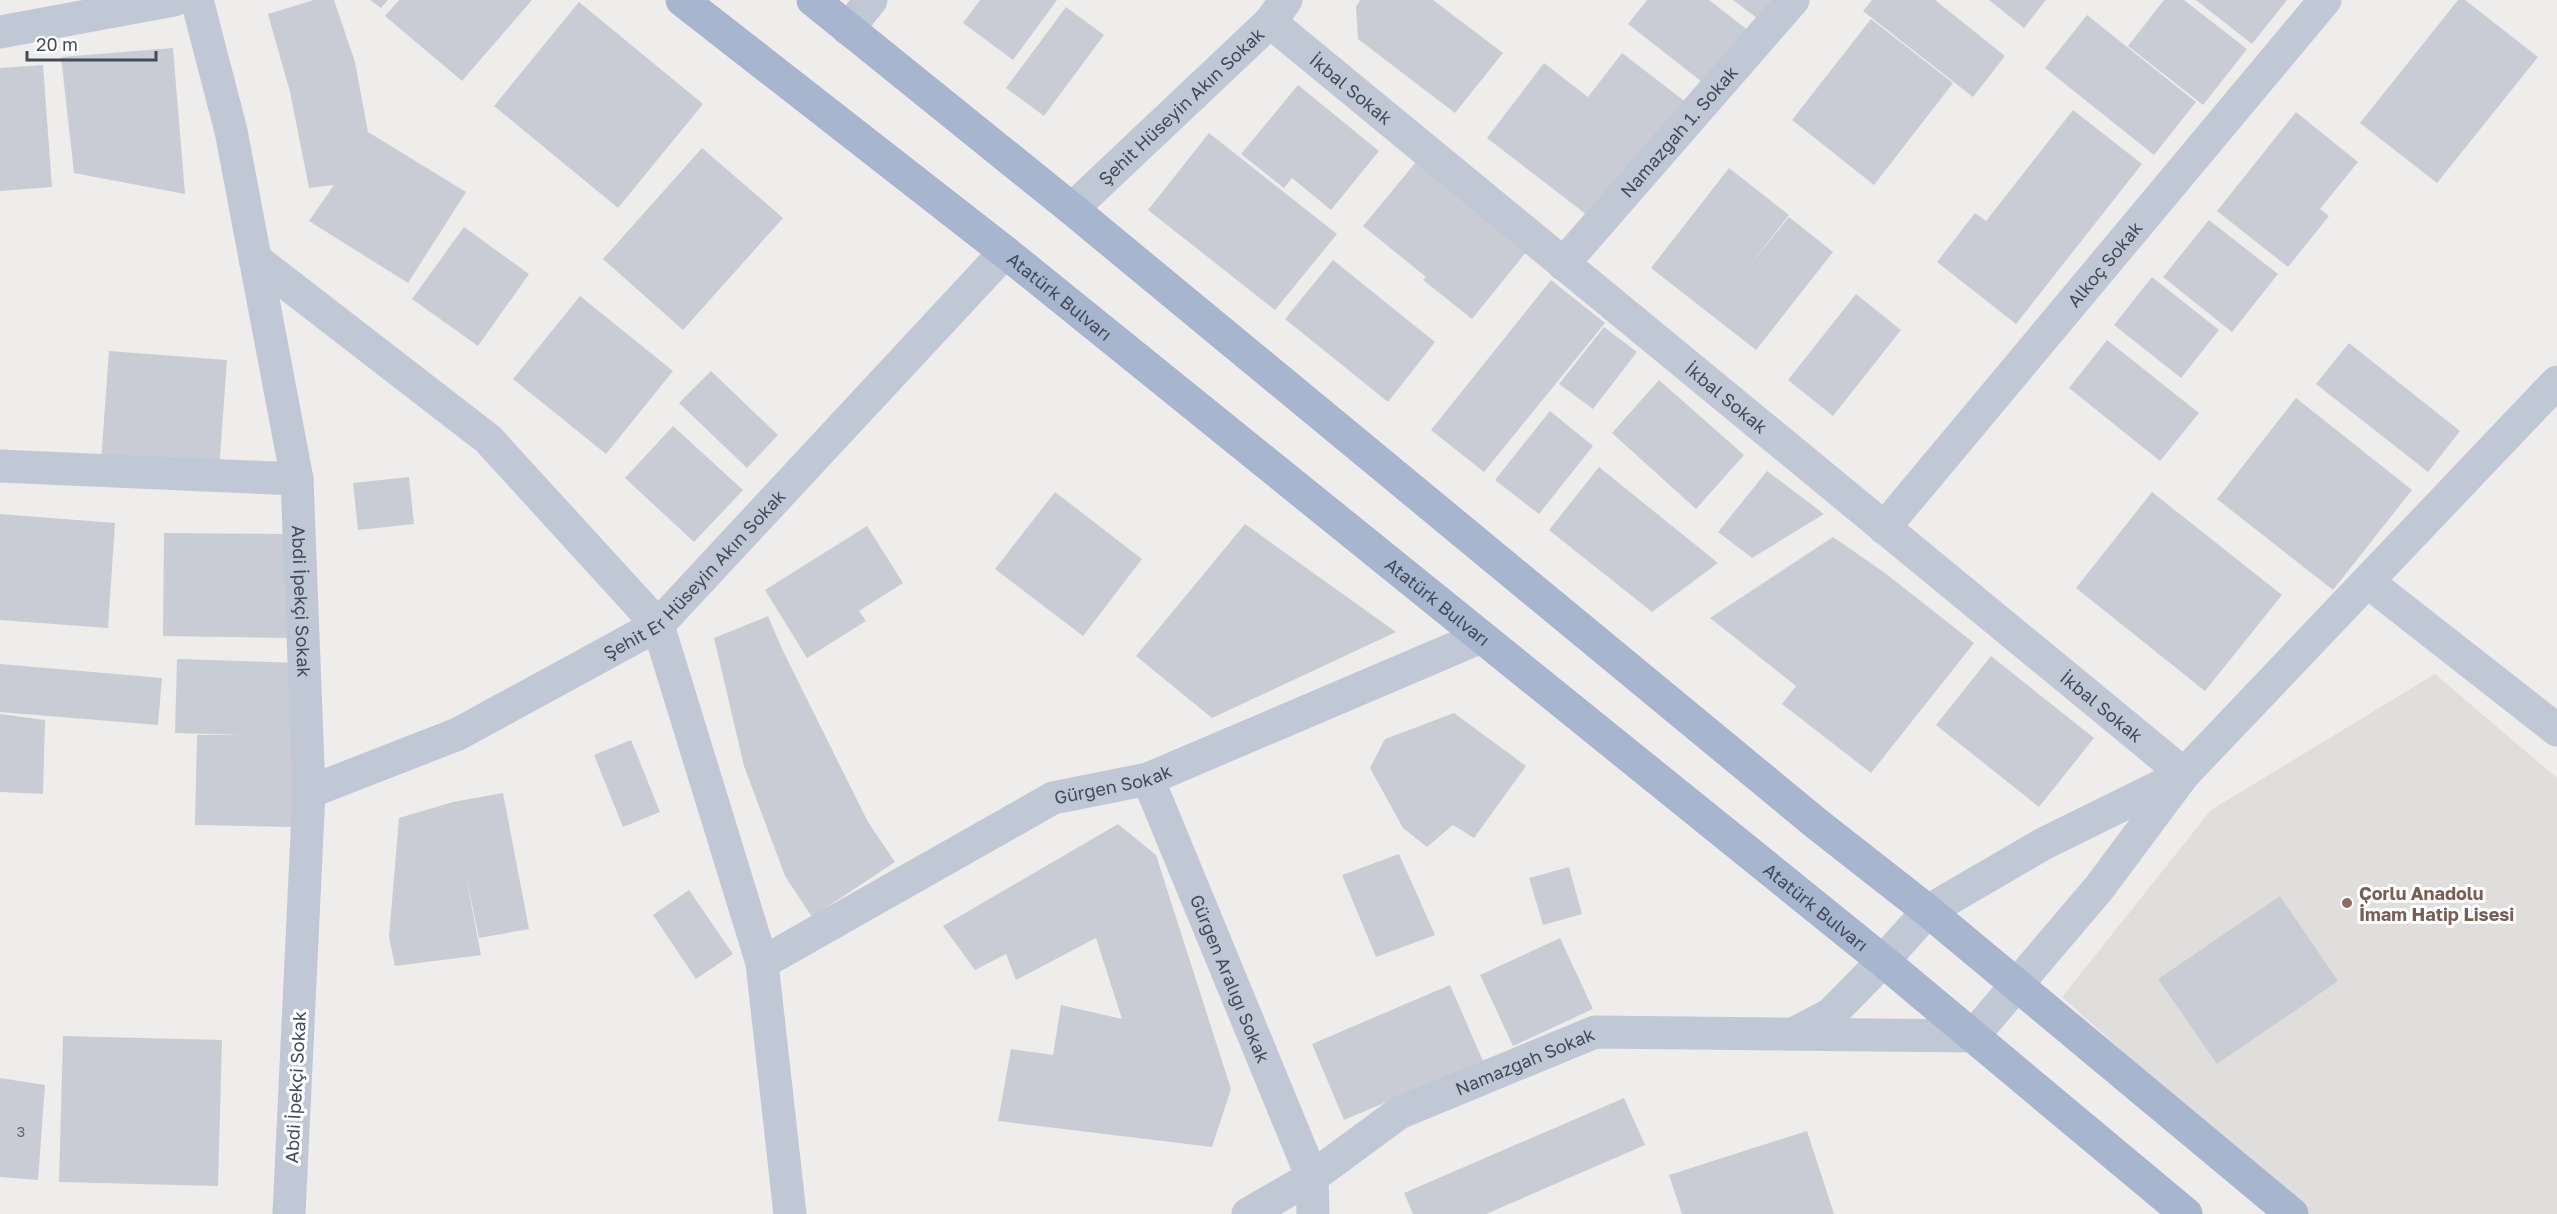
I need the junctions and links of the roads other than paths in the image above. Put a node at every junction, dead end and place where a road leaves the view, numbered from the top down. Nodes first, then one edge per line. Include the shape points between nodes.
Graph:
1 (174, 0) edge
2 (197, 0) edge
3 (682, 0) edge
4 (813, 0) edge
5 (871, 0) edge
6 (1794, 0) edge
7 (2325, 0) edge
8 (1278, 11) edge
9 (848, 29) junction
10 (0, 32) edge
11 (1072, 209) junction
12 (1005, 252) junction
13 (255, 259) junction
14 (1563, 264) junction
15 (2557, 382) edge
16 (0, 466) edge
17 (297, 479) junction
18 (1884, 528) junction
19 (2368, 582) junction
20 (658, 625) junction
21 (1480, 637) junction
22 (2557, 730) edge
23 (2184, 774) junction
24 (1148, 779) junction
25 (309, 792) junction
26 (1928, 911) junction
27 (1883, 961) junction
28 (762, 963) junction
29 (2016, 984) junction
30 (1794, 1034) junction
31 (1973, 1036) junction
32 (1312, 1178) junction
33 (289, 1214) edge
34 (790, 1214) edge
35 (1248, 1214) edge
36 (1313, 1214) edge
37 (2186, 1214) edge
38 (2292, 1214) edge

1 - 10 street
2 - 13 street, Abdi İpekçi Sokak via 231,131
3 - 12 main road, Atatürk Bulvarı
4 - 9 main road
5 - 9 street
6 - 14 street, Namazgah 1. Sokak
7 - 18 street, Alkoç Sokak
8 - 11 street, Şehit Hüseyin Akın Sokak
8 - 14 street, İkbal Sokak
9 - 11 main road
11 - 26 main road via 1807,816
12 - 20 street, Şehit Er Hüseyin Akın Sokak
12 - 21 main road, Atatürk Bulvarı
13 - 17 street, Abdi İpekçi Sokak
13 - 20 street via 488,439
14 - 18 street, İkbal Sokak
15 - 19 street
16 - 17 street
17 - 25 street, Abdi İpekçi Sokak
18 - 23 street, İkbal Sokak
19 - 22 street
19 - 23 street
20 - 25 street, Şehit Er Hüseyin Akın Sokak via 458,734
20 - 28 street
21 - 24 street, Gürgen Sokak
21 - 27 main road, Atatürk Bulvarı
23 - 26 street, Namazgah Sokak via 2043,844
23 - 29 street via 2099,888
24 - 28 street, Gürgen Sokak via 1053,798
24 - 32 street, Gürgen Aralığı Sokak
25 - 33 street, Abdi İpekçi Sokak
26 - 27 street, Namazgah Sokak
26 - 29 main road
27 - 30 street, Namazgah Sokak via 1831,1014
27 - 31 main road, Atatürk Bulvarı
28 - 34 street
29 - 31 street
29 - 38 main road
30 - 31 street
30 - 32 street, Namazgah Sokak via 1595,1032 1399,1113
31 - 37 main road, Atatürk Bulvarı
32 - 35 street, Namazgah Sokak
32 - 36 street

